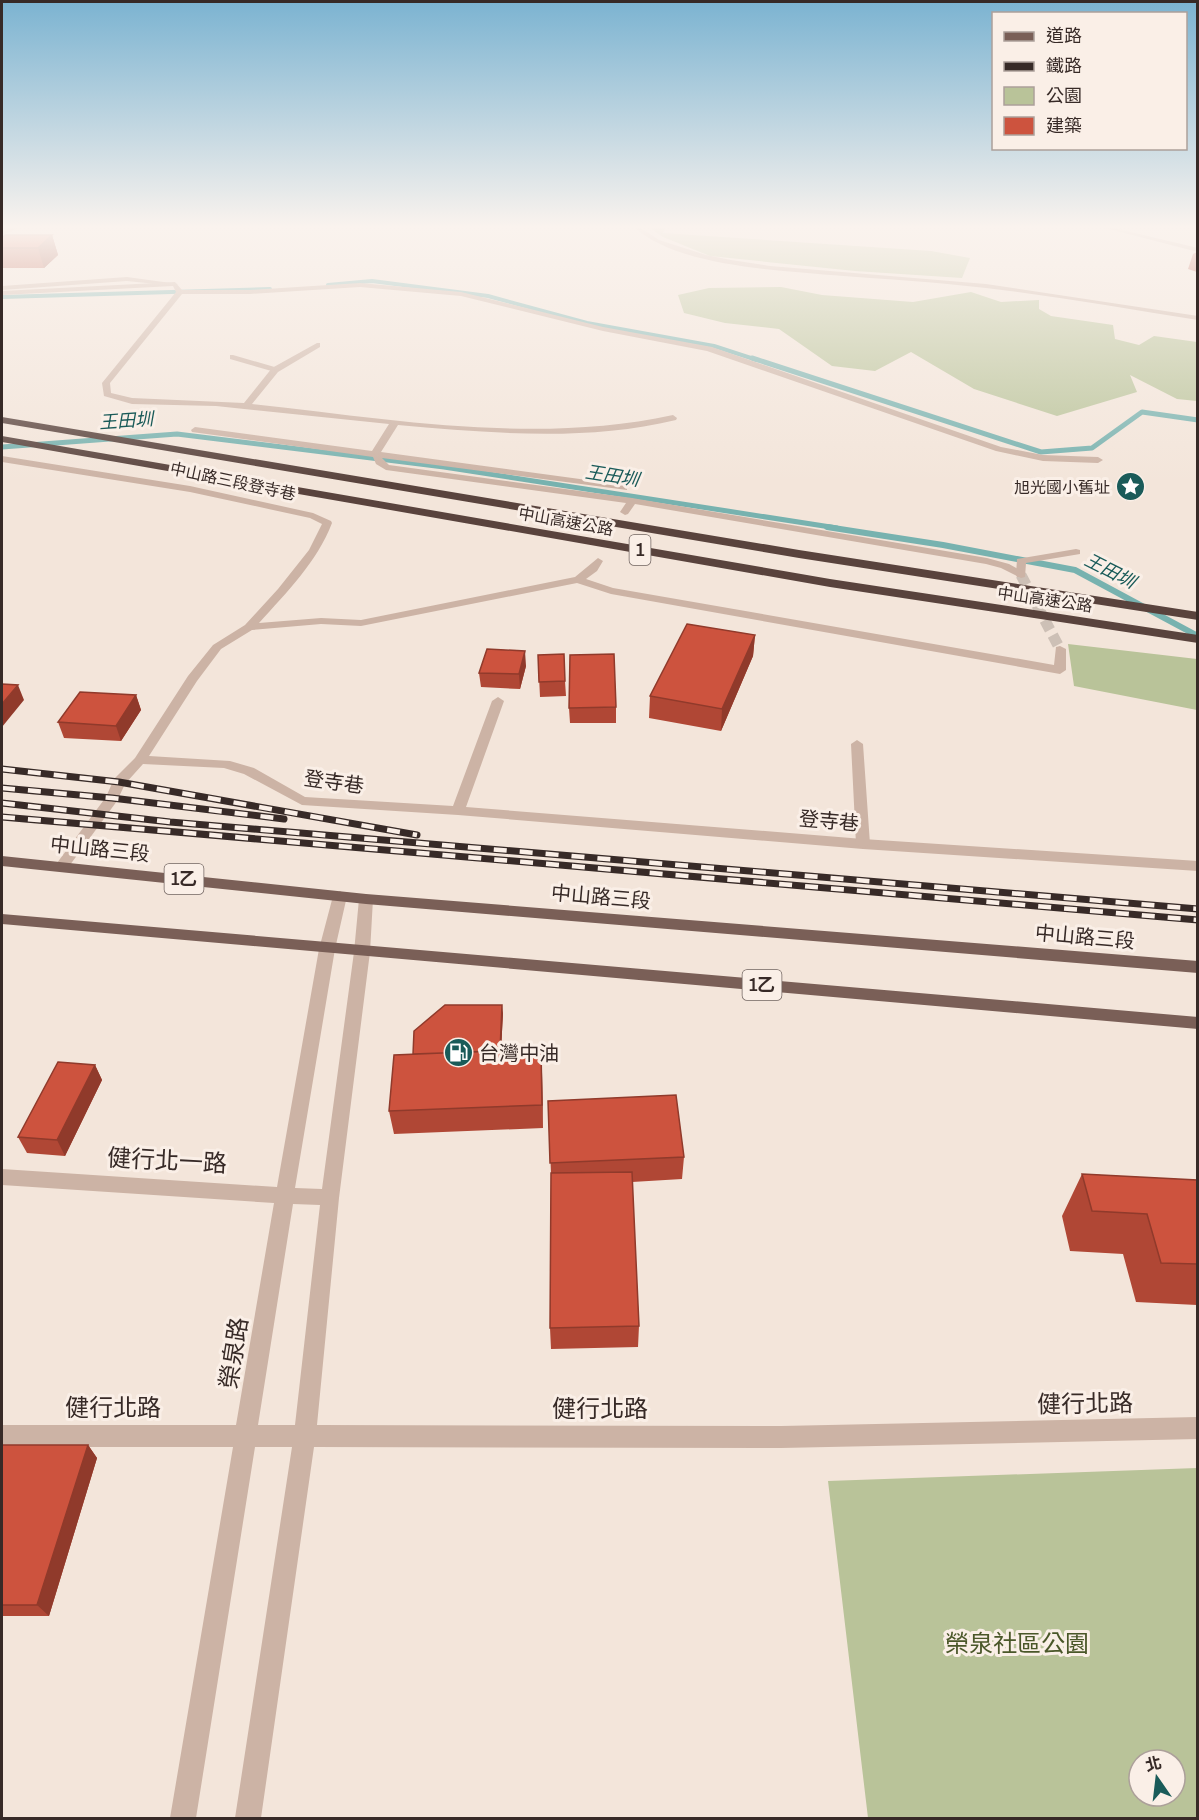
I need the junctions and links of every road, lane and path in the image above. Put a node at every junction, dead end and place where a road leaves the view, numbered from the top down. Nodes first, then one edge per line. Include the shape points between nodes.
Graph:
1 (160, 313) edge
2 (538, 313) edge
3 (1164, 313) edge
4 (1197, 318) edge
5 (317, 345) dead end
6 (233, 357) dead end
7 (275, 370) junction
8 (246, 407) junction
9 (673, 418) dead end
10 (2, 420) edge
11 (395, 422) junction
12 (195, 429) dead end
13 (2, 439) edge
14 (376, 452) junction
15 (2, 459) edge
16 (1098, 460) dead end
17 (624, 488) dead end
18 (632, 501) junction
19 (625, 512) dead end
20 (1076, 552) dead end
21 (598, 561) dead end
22 (578, 580) junction
23 (1197, 616) edge
24 (249, 627) junction
25 (1197, 639) edge
26 (1060, 649) dead end
27 (498, 701) dead end
28 (857, 744) dead end
29 (140, 760) junction
30 (458, 811) junction
31 (863, 844) junction
32 (2, 861) edge
33 (62, 866) junction
34 (1197, 866) edge
35 (340, 896) junction
36 (366, 899) junction
37 (2, 919) edge
38 (327, 949) junction
39 (362, 952) junction
40 (1197, 967) edge
41 (1197, 1023) edge
42 (2, 1177) edge
43 (285, 1194) junction
44 (330, 1198) junction
45 (1197, 1428) edge
46 (247, 1434) junction
47 (305, 1435) junction
48 (2, 1436) edge
49 (183, 1818) edge
50 (248, 1818) edge

1 - 8 street via 106,383 107,394 132,401
2 - 16 street via 709,349 999,449 1043,458
3 - 4 street
5 - 7 street
6 - 7 street
7 - 8 street
8 - 11 street
9 - 11 street via 646,425 562,431
10 - 23 highway, 中山高速公路 / 1
11 - 14 street
12 - 14 street
13 - 25 highway, 中山高速公路 / 1 via 818,581
14 - 17 street
14 - 18 street via 379,462 386,467
15 - 24 street, 中山路三段登寺巷 via 190,489 314,516 327,523 323,536 291,579
18 - 19 street
18 - 20 street via 987,561 1021,575 1021,561
21 - 22 street
22 - 24 street, 中山路三段登寺巷 via 361,623 321,621
22 - 26 street via 611,591 1060,670
24 - 29 street, 中山路三段登寺巷 via 217,647
27 - 30 street
28 - 31 street
29 - 30 street, 登寺巷 via 225,764 249,771 302,801
29 - 33 street, 中山路三段登寺巷 via 119,782 112,798
30 - 31 street, 登寺巷
31 - 34 street, 登寺巷
32 - 33 main road, 中山路三段 / 1乙
33 - 35 main road, 中山路三段 / 1乙
35 - 36 main road, 中山路三段 / 1乙
35 - 38 street, 榮泉路
36 - 39 street
36 - 40 main road, 中山路三段 / 1乙
37 - 38 main road, 1乙
38 - 39 main road, 1乙
38 - 43 street, 榮泉路
39 - 41 main road, 1乙
39 - 44 street
42 - 43 street, 健行北一路
43 - 44 street, 健行北一路
43 - 46 street, 榮泉路
44 - 47 street
45 - 47 street, 健行北路 via 856,1436
46 - 47 street, 健行北路
46 - 48 street, 健行北路
46 - 49 street, 榮泉路
47 - 50 street

